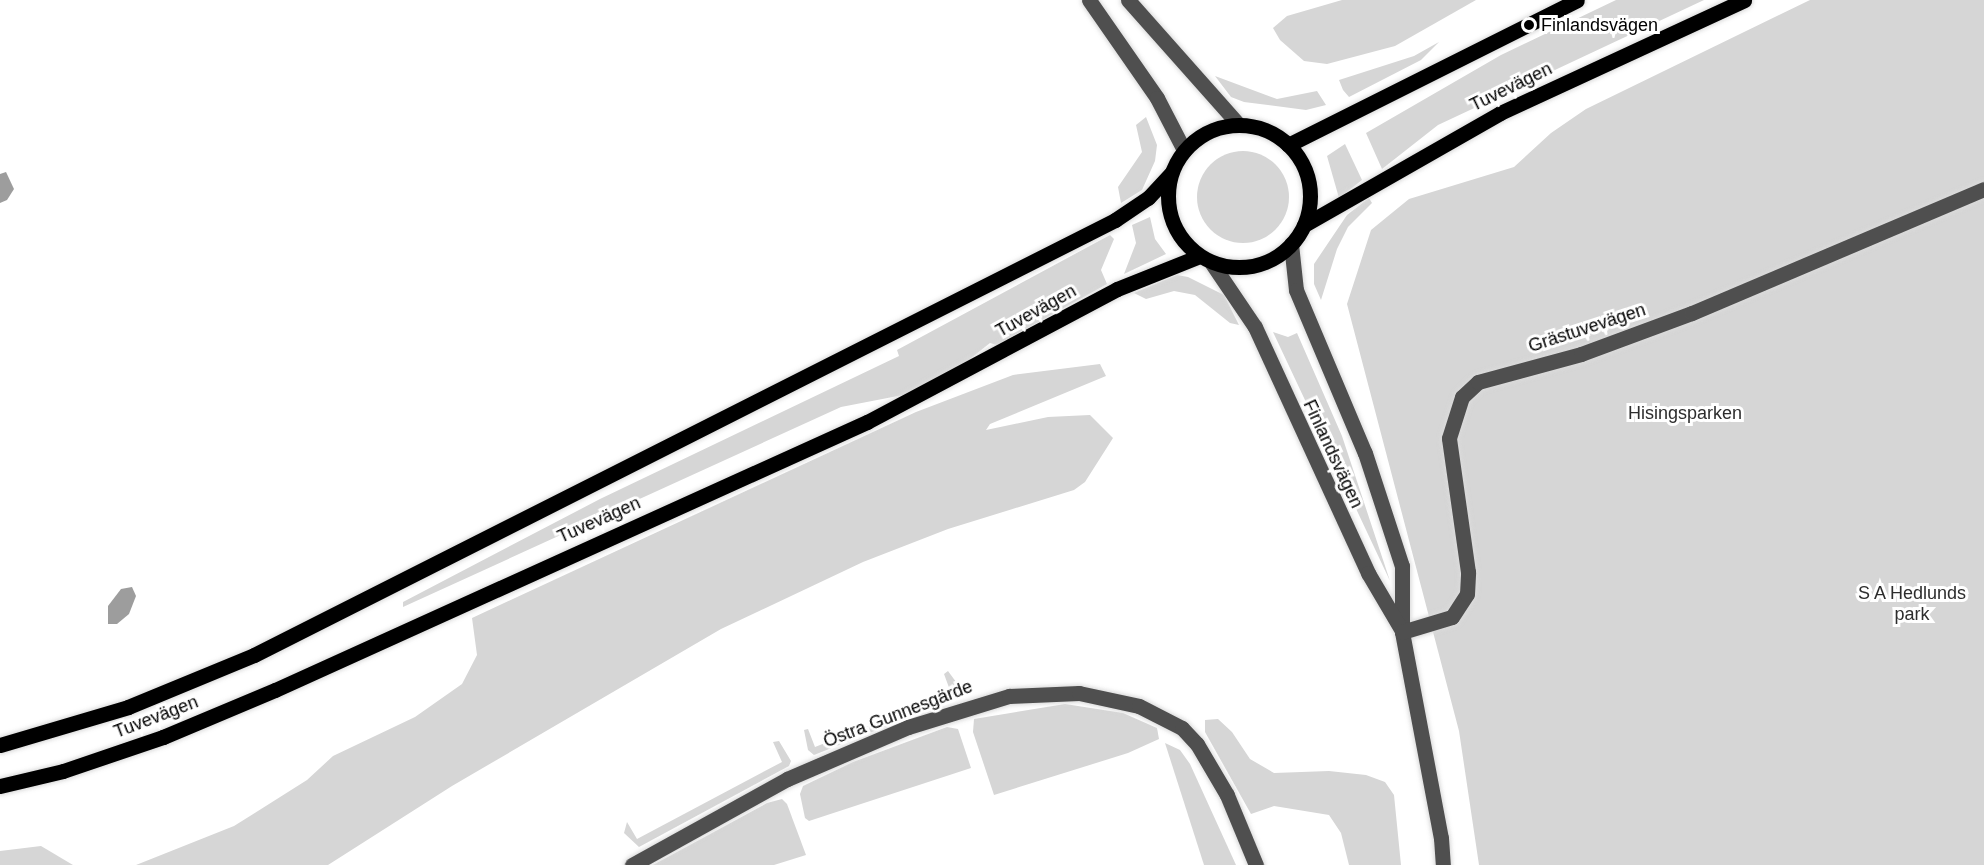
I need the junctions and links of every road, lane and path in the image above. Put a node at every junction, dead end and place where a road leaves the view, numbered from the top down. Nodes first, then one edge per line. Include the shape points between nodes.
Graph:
1 (1089, 0) edge
2 (1128, 0) edge
3 (1577, 0) edge
4 (1744, 0) edge
5 (1238, 124) junction
6 (1288, 145) junction
7 (1184, 150) junction
8 (1171, 173) junction
9 (1984, 189) edge
10 (1304, 225) junction
11 (1291, 244) junction
12 (1206, 259) junction
13 (1402, 632) junction
14 (0, 745) edge
15 (0, 786) edge
16 (632, 865) edge
17 (1256, 865) edge
18 (1443, 865) edge

1 - 7 street via 1157,98
2 - 5 street
3 - 6 main road
4 - 10 main road, Tuvevägen via 1500,113
5 - 6 main road, Tuvevägen via 1260,128
5 - 7 main road, Tuvevägen via 1211,130
6 - 10 main road, Tuvevägen via 1302,162 1309,182
7 - 8 main road, Tuvevägen
8 - 12 main road, Tuvevägen via 1170,213 1181,238
8 - 14 main road, Tuvevägen via 1148,198 1115,220 254,655 128,707
9 - 13 street, Grästuvevägen via 1692,313 1581,354 1478,382 1462,396 1449,438 1468,572 1467,594 1452,617
10 - 11 main road, Tuvevägen
11 - 12 main road, Tuvevägen via 1254,266 1239,267
11 - 13 street, Finlandsvägen via 1296,290 1365,453 1402,566
12 - 13 street, Finlandsvägen via 1255,327 1368,573
12 - 15 main road, Tuvevägen via 1117,289 867,422 275,690 163,737 63,771
13 - 18 street, Finlandsvägen
16 - 17 street, Östra Gunnesgärde via 787,779 908,728 1009,696 1079,693 1139,706 1182,728 1197,744 1227,795

